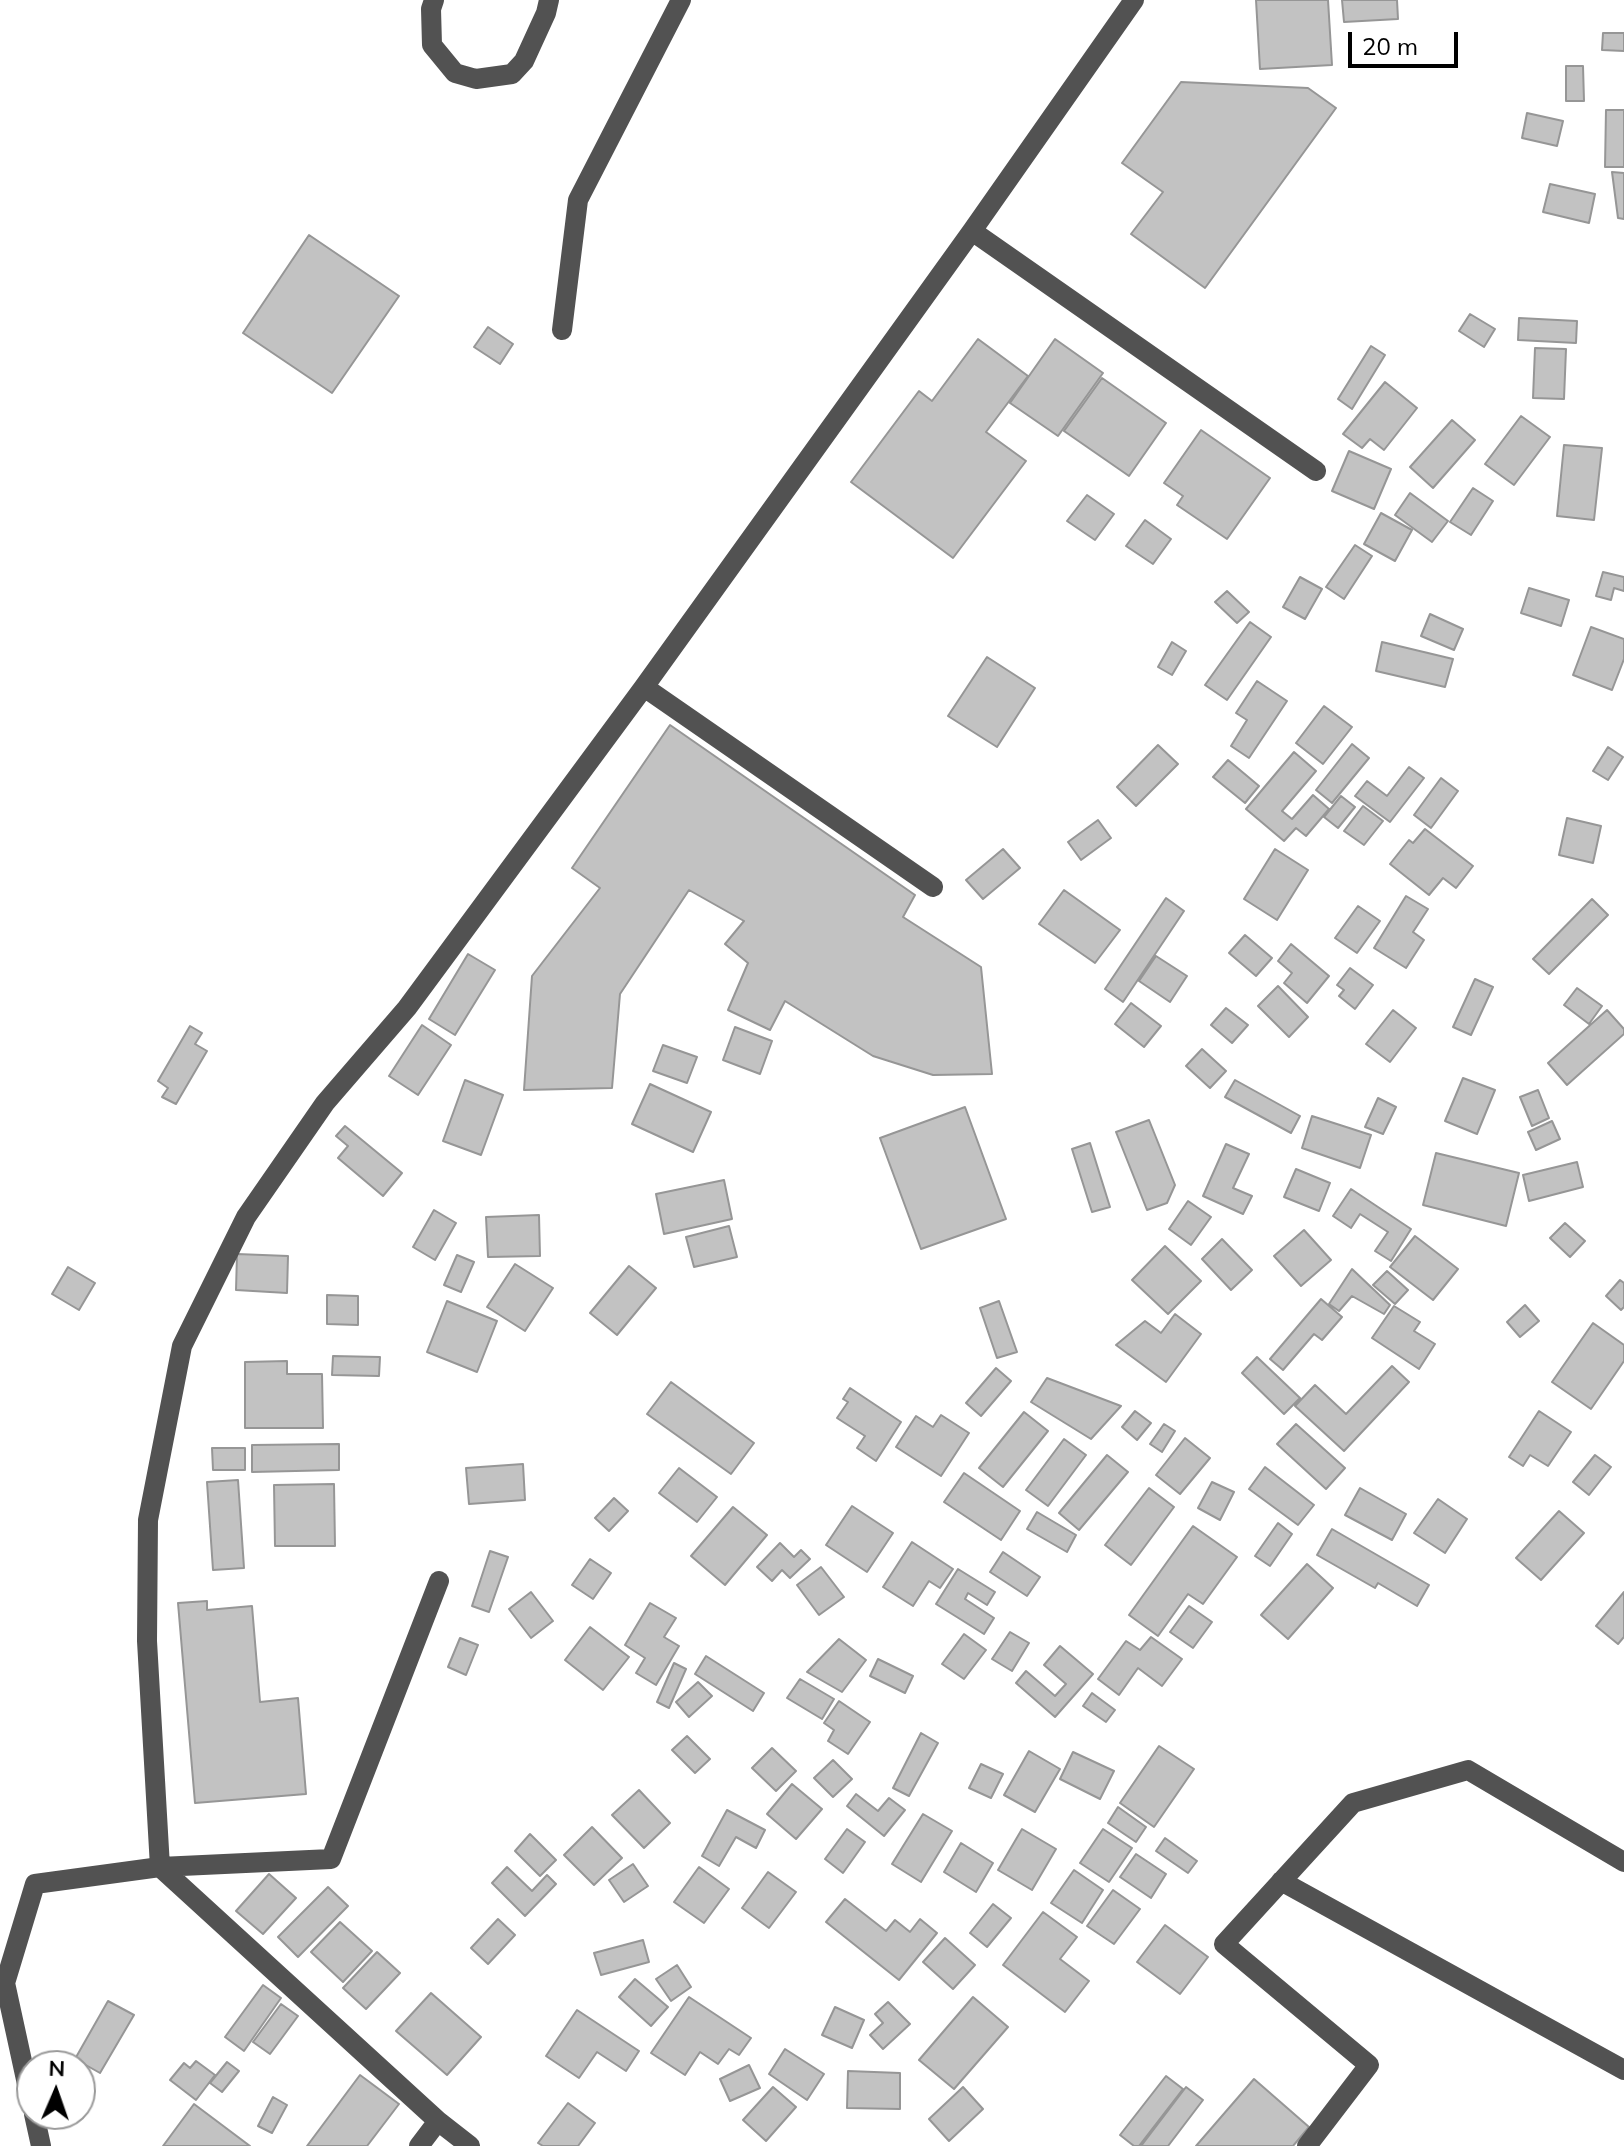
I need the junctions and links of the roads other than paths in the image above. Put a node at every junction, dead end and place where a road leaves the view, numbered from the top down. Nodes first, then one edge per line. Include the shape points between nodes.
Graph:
1 (434, 0) edge
2 (549, 0) edge
3 (681, 0) edge
4 (1134, 0) edge
5 (972, 231) junction
6 (562, 330) dead end
7 (1316, 471) dead end
8 (644, 687) junction
9 (933, 887) dead end
10 (439, 1581) dead end
11 (1624, 1862) edge
12 (160, 1867) junction
13 (1281, 1881) junction
14 (20, 2050) edge
15 (1624, 2070) edge
16 (438, 2121) junction
17 (1310, 2145) edge
18 (419, 2146) edge
19 (470, 2146) edge

1 - 2 street via 432,45 455,73 476,79 512,74 524,61
3 - 6 street via 578,200
4 - 5 street
5 - 7 street
5 - 8 street
8 - 9 street
8 - 12 street via 407,1008 325,1103 246,1217 182,1346 148,1520 147,1641
10 - 12 street via 331,1859
11 - 13 street via 1468,1770 1353,1803
12 - 14 street via 35,1884 5,1983
12 - 16 street
13 - 15 street
13 - 17 street via 1224,1944 1369,2065
16 - 18 street
16 - 19 street

